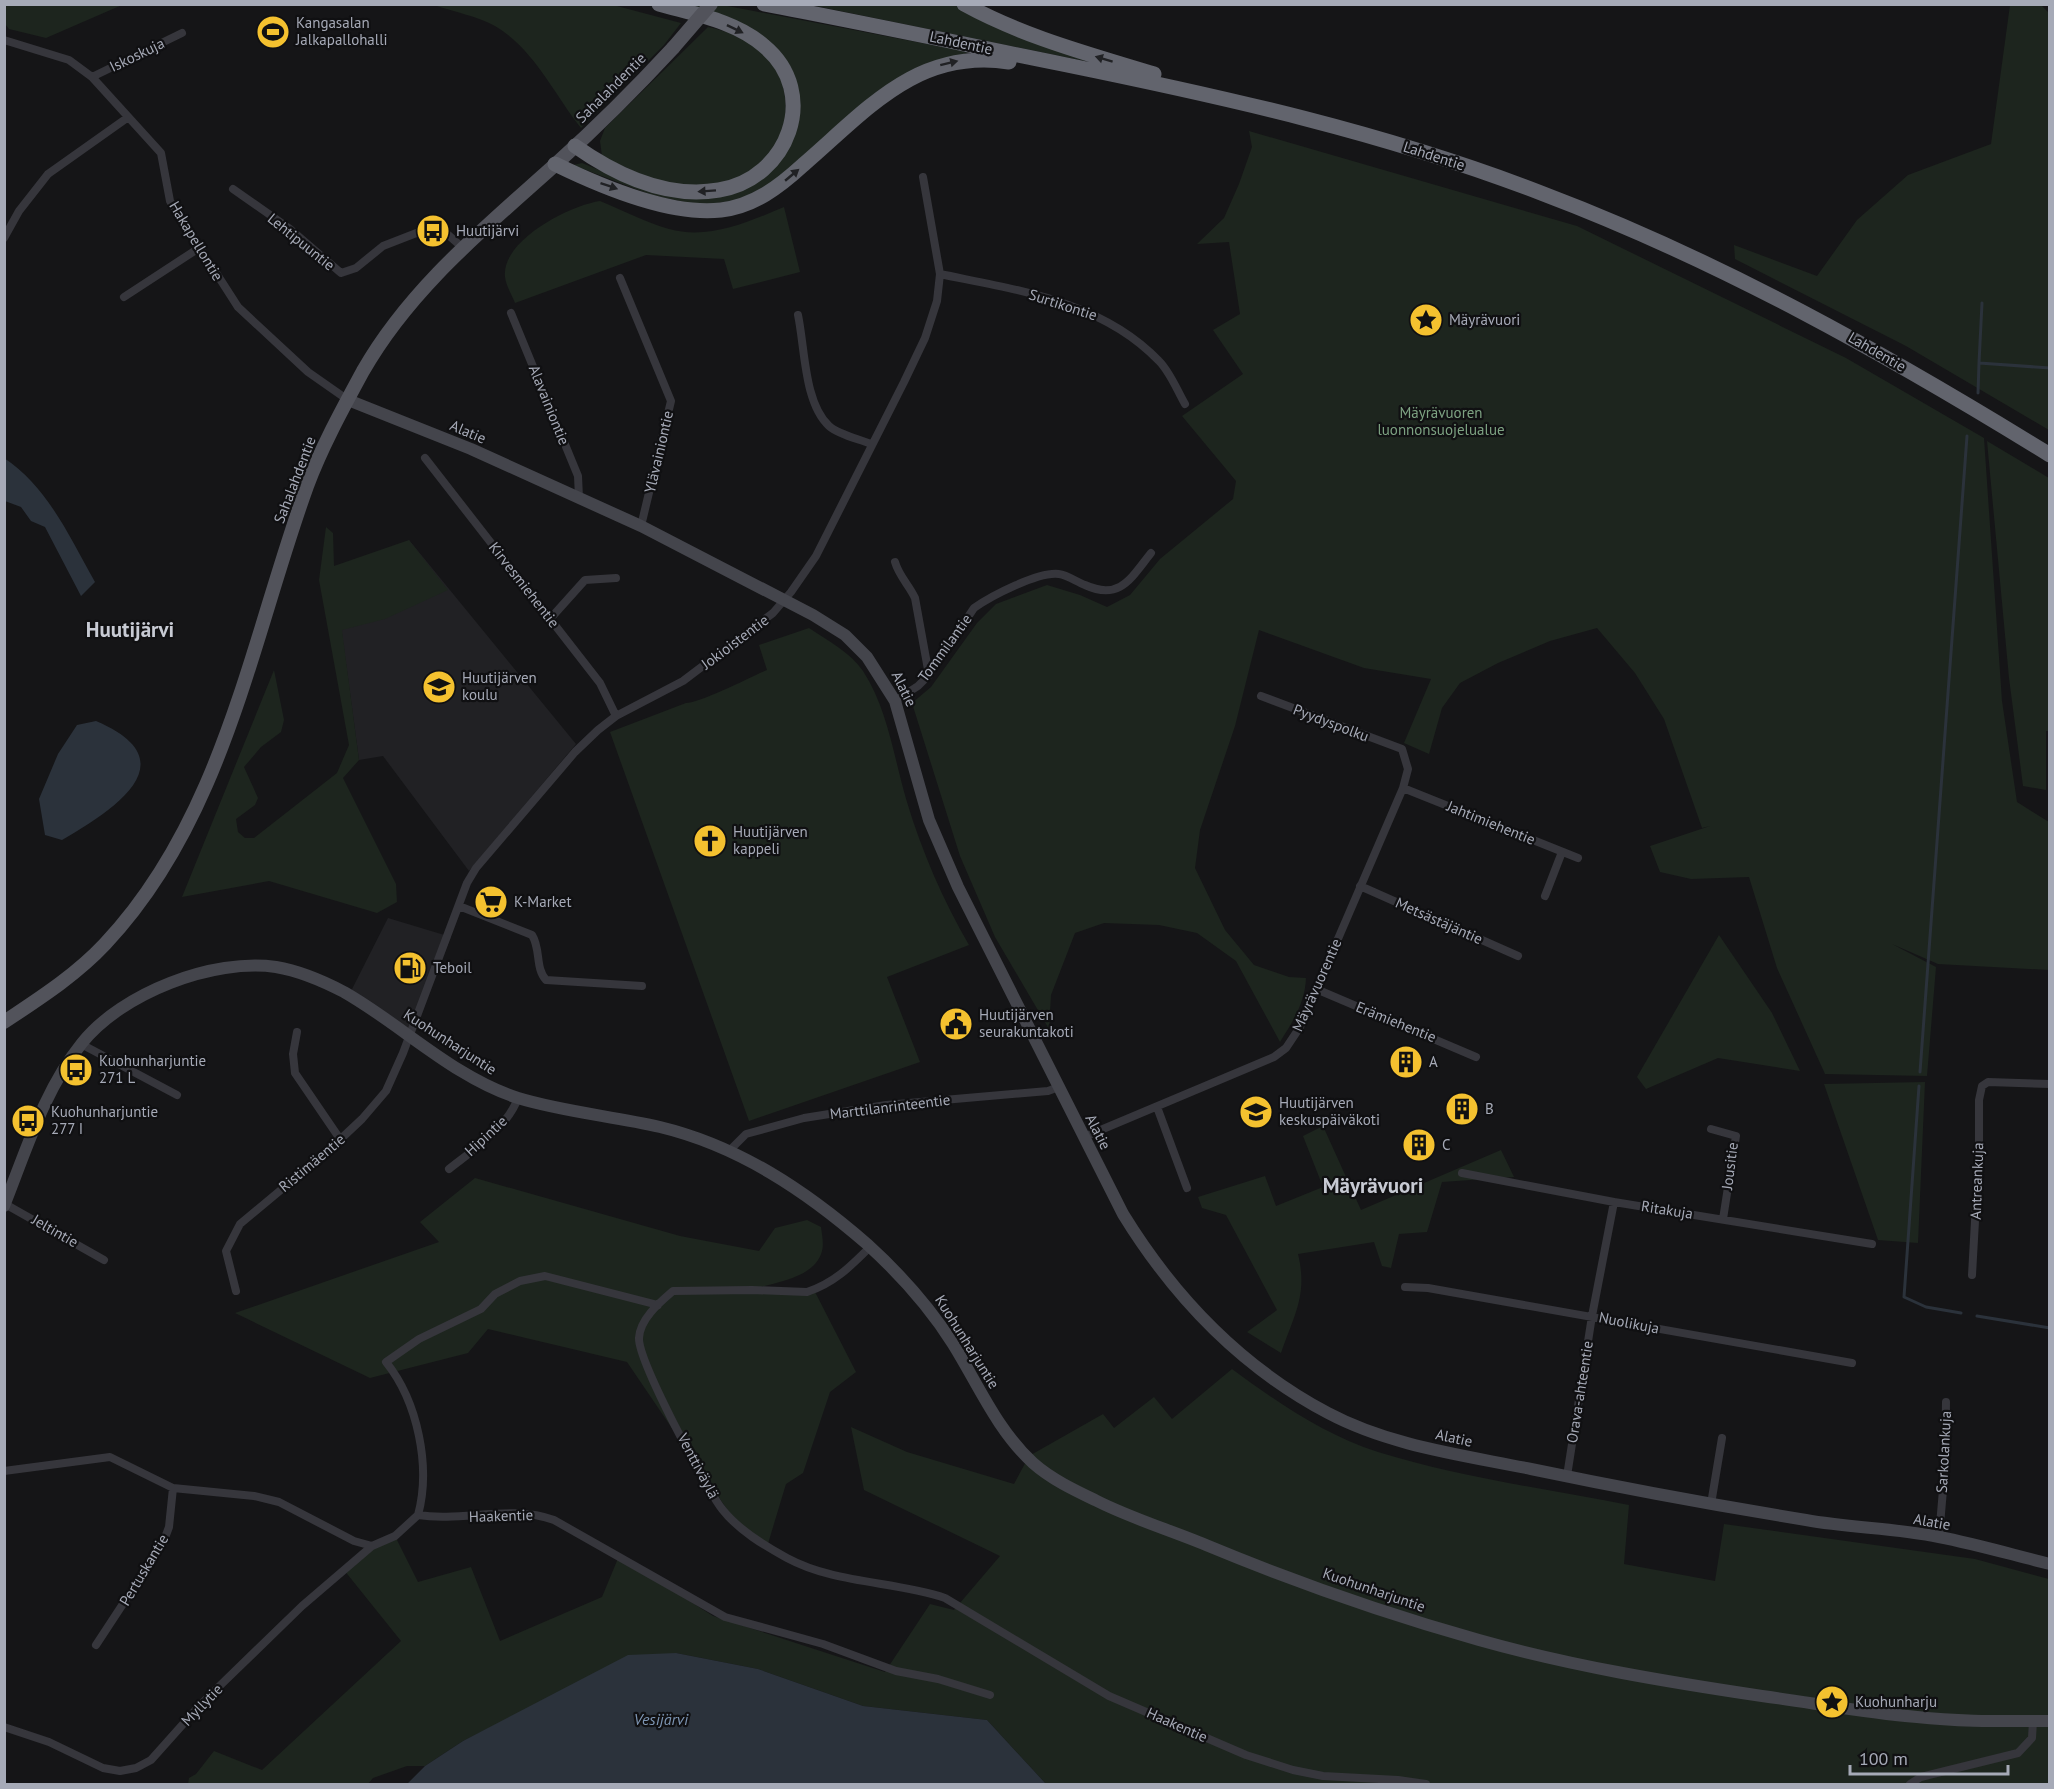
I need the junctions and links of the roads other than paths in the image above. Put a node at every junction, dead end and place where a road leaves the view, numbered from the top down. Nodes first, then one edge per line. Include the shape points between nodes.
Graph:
1 (659, 4) edge
2 (711, 4) edge
3 (764, 4) edge
4 (964, 4) edge
5 (182, 33) dead end
6 (4, 40) edge
7 (92, 77) junction
8 (1160, 84) junction
9 (1240, 102) junction
10 (127, 118) junction
11 (575, 146) junction
12 (555, 164) junction
13 (923, 177) dead end
14 (232, 189) dead end
15 (4, 238) edge
16 (199, 248) junction
17 (463, 248) junction
18 (940, 273) junction
19 (620, 278) dead end
20 (124, 297) dead end
21 (511, 313) dead end
22 (798, 315) dead end
23 (348, 400) junction
24 (1185, 404) dead end
25 (871, 444) junction
26 (2049, 455) edge
27 (425, 458) dead end
28 (579, 498) junction
29 (641, 526) junction
30 (1151, 553) dead end
31 (895, 562) dead end
32 (616, 578) dead end
33 (783, 601) junction
34 (550, 619) junction
35 (929, 675) junction
36 (1261, 696) dead end
37 (895, 701) junction
38 (616, 717) junction
39 (1402, 749) joint
40 (1403, 788) junction
41 (1562, 852) junction
42 (1578, 858) dead end
43 (1360, 886) junction
44 (1545, 896) dead end
45 (459, 906) junction
46 (1518, 956) dead end
47 (642, 986) dead end
48 (1316, 989) junction
49 (4, 1022) edge
50 (297, 1032) dead end
51 (410, 1034) junction
52 (81, 1044) junction
53 (1476, 1057) dead end
54 (2049, 1084) edge
55 (1059, 1087) junction
56 (177, 1095) dead end
57 (518, 1098) junction
58 (1157, 1107) junction
59 (1712, 1129) dead end
60 (1084, 1137) junction
61 (340, 1140) junction
62 (730, 1150) junction
63 (449, 1169) dead end
64 (1462, 1173) dead end
65 (1187, 1188) dead end
66 (1614, 1202) junction
67 (5, 1205) edge
68 (1723, 1219) junction
69 (1872, 1244) dead end
70 (870, 1247) junction
71 (104, 1260) dead end
72 (1972, 1275) dead end
73 (1405, 1287) dead end
74 (236, 1291) dead end
75 (658, 1305) junction
76 (1592, 1316) junction
77 (1851, 1363) dead end
78 (1946, 1402) dead end
79 (1722, 1438) dead end
80 (4, 1471) edge
81 (1567, 1476) junction
82 (173, 1488) junction
83 (1711, 1504) junction
84 (418, 1515) junction
85 (1939, 1537) junction
86 (372, 1546) junction
87 (2049, 1564) edge
88 (96, 1645) dead end
89 (990, 1695) dead end
90 (1109, 1696) joint
91 (2049, 1720) edge
92 (2033, 1721) junction
93 (4, 1726) edge
94 (1426, 1785) edge
95 (1910, 1785) edge

1 -> 11 highway via 728,25 770,51 783,70 793,102 783,147 767,167 743,183 692,192 619,174
2 - 11 main road, Sahalahdentie, bridge via 633,92
3 - 8 highway, Lahdentie
9 -> 4 highway via 1047,41
5 - 7 street, Iskoskuja
6 - 7 street, Hakapellontie via 69,60
7 - 10 street, Hakapellontie
8 - 9 highway, Lahdentie
12 -> 8 highway via 652,201 688,209 721,210 768,194 896,86 942,64 1000,60
9 - 26 highway, Lahdentie via 1410,148 1612,221 1819,318
10 - 15 street via 48,174
10 - 16 street, Hakapellontie via 161,153 170,201
11 - 12 main road, Sahalahdentie
12 - 17 main road, Sahalahdentie
13 - 18 street, Jokioistentie
14 - 17 street, Lehtipuuntie via 290,229 341,273 356,268 383,246 437,225
16 - 20 street
16 - 23 street, Hakapellontie via 238,307 308,372
17 - 23 main road, Sahalahdentie via 431,279 386,336
18 - 24 street, Surtikontie via 1030,293 1101,316 1125,330 1160,362
18 - 25 street, Jokioistentie via 937,301 925,338
19 - 29 street, Ylävainiontie via 671,401
21 - 28 street, Alavainiontie via 578,476
22 - 25 street via 807,378 818,413 830,427
23 - 28 main road, Alatie
23 - 49 main road, Sahalahdentie via 308,484 247,680 223,742 164,865 104,945 54,989
25 - 33 street, Jokioistentie via 816,556
27 - 34 street, Kirvesmiehentie
28 - 29 main road, Alatie
29 - 33 main road, Alatie
30 - 35 street, Tommilantie via 1127,583 1113,591 1098,591 1060,574 1041,576 984,600 974,608
31 - 35 street via 915,598
32 - 34 street via 585,580
33 - 37 main road, Alatie via 844,635 867,657
33 - 38 street, Jokioistentie via 773,613 683,681
34 - 38 street, Kirvesmiehentie via 600,683
35 - 37 street, Tommilantie
36 - 39 street, Pyydyspolku
37 - 55 main road, Alatie via 939,846
38 - 45 street, Jokioistentie via 575,752 490,852 467,883
39 - 40 street, Mäyrävuorentie via 1407,769
40 - 41 street, Jahtimiehentie
40 - 43 street, Mäyrävuorentie
41 - 42 street, Jahtimiehentie
41 - 44 street
43 - 46 street, Metsästäjäntie
43 - 48 street, Mäyrävuorentie
45 - 47 street via 532,935 546,980
45 - 51 street, Jokioistentie
48 - 53 street, Erämiehentie
48 - 58 street, Mäyrävuorentie via 1300,1027 1286,1048 1274,1057
50 - 61 street via 295,1073
51 - 52 main road, Kuohunharjuntie via 313,977 277,967 235,966 198,974 129,1003
51 - 57 main road, Kuohunharjuntie via 471,1076
51 - 61 street, Ristimäentie via 386,1091
52 - 56 street
52 - 67 main road, Kuohunharjuntie via 48,1096
54 - 72 street, Antreankuja via 1988,1082 1982,1086 1978,1100
55 - 60 main road, Alatie
55 - 62 street, Marttilanrinteentie via 886,1105 804,1118 746,1134
57 - 62 main road, Kuohunharjuntie via 665,1128
57 - 63 street, Hipintie via 514,1109 484,1141
58 - 60 street, Mäyrävuorentie
58 - 65 street
59 - 68 street, Jousitie via 1736,1136
60 - 81 main road, Alatie via 1143,1247 1182,1298 1259,1371 1329,1414 1365,1429 1414,1444
61 - 74 street, Ristimäentie via 240,1224 226,1251
62 - 70 main road, Kuohunharjuntie via 778,1177
64 - 66 street, Ritakuja
66 - 68 street, Ritakuja
66 - 76 street, Orava-ahteentie
67 - 71 street, Jeltintie
68 - 69 street, Ritakuja
70 - 75 street, Venttiväylä via 836,1280 807,1292 673,1291
70 - 92 main road, Kuohunharjuntie via 926,1304 1010,1437 1050,1475 1102,1504 1373,1608 1482,1641 1559,1659 1705,1687 1889,1714
73 - 76 street, Nuolikuja
75 - 84 street via 545,1276 520,1281 495,1294 481,1310 419,1340 386,1362 400,1379 418,1441 424,1472
75 - 90 street, Venttiväylä via 642,1325 639,1338 645,1364 709,1489 737,1524 767,1547 813,1569 945,1598
76 - 77 street, Nuolikuja
76 - 81 street, Orava-ahteentie
78 - 85 street, Sarkolankuja
79 - 83 street
80 - 82 street via 110,1457
81 - 83 main road, Alatie
82 - 86 street via 279,1502
82 - 88 street, Pertuskantie via 169,1527 162,1543
83 - 85 main road, Alatie
84 - 86 street via 395,1536
84 - 89 street, Haakentie via 461,1518 538,1514 725,1617 824,1644 896,1671
85 - 87 main road, Alatie
86 - 93 street, Myllytie via 302,1606 201,1704 151,1760 136,1768 103,1768
90 - 94 street, Haakentie via 1246,1755 1293,1770
91 - 92 main road, Kuohunharjuntie
92 - 95 street via 2032,1738 2018,1753 1921,1777

